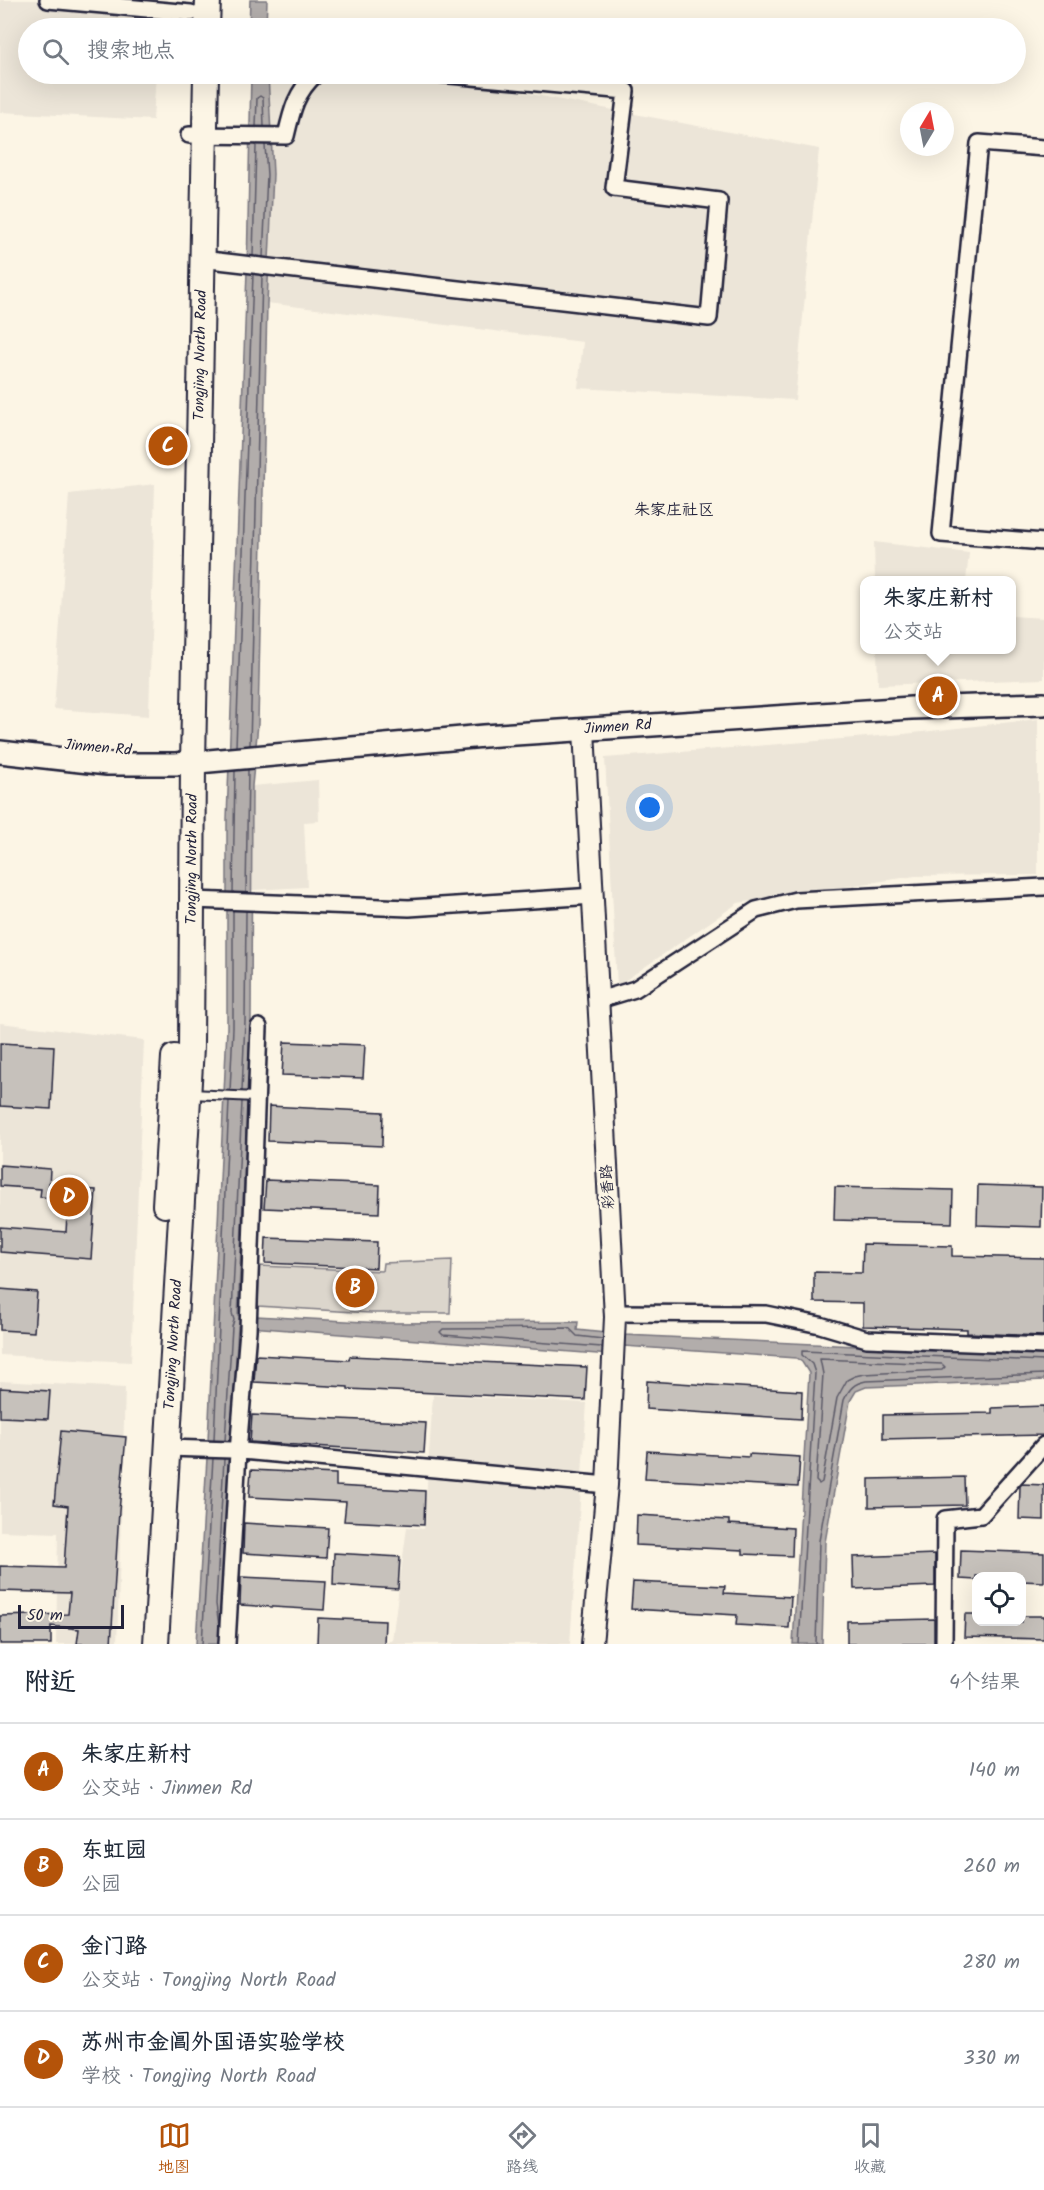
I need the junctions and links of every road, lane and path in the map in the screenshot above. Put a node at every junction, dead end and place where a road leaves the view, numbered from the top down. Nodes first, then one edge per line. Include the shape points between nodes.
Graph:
1 (48, 0) edge
2 (197, 14) edge
3 (191, 84) edge
4 (205, 84) edge
5 (304, 84) edge
6 (549, 84) edge
7 (197, 136) junction
8 (1044, 148) edge
9 (201, 259) junction
10 (1044, 542) edge
11 (1044, 704) edge
12 (584, 730) junction
13 (0, 738) edge
14 (0, 752) edge
15 (182, 760) junction
16 (1044, 887) edge
17 (594, 896) junction
18 (192, 900) junction
19 (599, 1000) junction
20 (259, 1027) dead end
21 (189, 1094) junction
22 (253, 1097) junction
23 (615, 1315) junction
24 (1044, 1346) edge
25 (1044, 1444) edge
26 (167, 1448) junction
27 (235, 1451) junction
28 (607, 1485) junction
29 (140, 1644) edge
30 (156, 1644) edge
31 (227, 1644) edge
32 (592, 1644) edge
33 (944, 1644) edge

1 - 2 street
3 - 7 main road, Tongjing North Road
4 - 7 main road, Tongjing North Road
5 - 7 street via 293,106 286,136
6 - 9 street via 626,91 614,188 719,201 709,318
7 - 9 main road, Tongjing North Road
7 - 15 main road, Tongjing North Road
8 - 10 street via 979,143 941,534
9 - 15 main road, Tongjing North Road
11 - 12 main road, Jinmen Rd via 911,708
12 - 15 main road, Jinmen Rd
12 - 17 street, 彩香路
13 - 15 main road, Jinmen Rd
14 - 15 main road, Jinmen Rd via 107,764
15 - 18 main road, Tongjing North Road
15 - 29 main road, Tongjing North Road via 173,1076
16 - 19 street via 796,900 756,910 635,989
17 - 18 street via 409,908
17 - 19 street, 彩香路
18 - 21 main road, Tongjing North Road
19 - 23 street, 彩香路
20 - 22 street
21 - 22 lane
21 - 26 main road, Tongjing North Road
22 - 27 street via 248,1330
23 - 24 street via 766,1314 867,1339
23 - 28 street, 彩香路
25 - 33 street via 981,1515 945,1519
26 - 27 street
26 - 30 main road, Tongjing North Road
27 - 28 street
27 - 31 street
28 - 32 street, 彩香路

